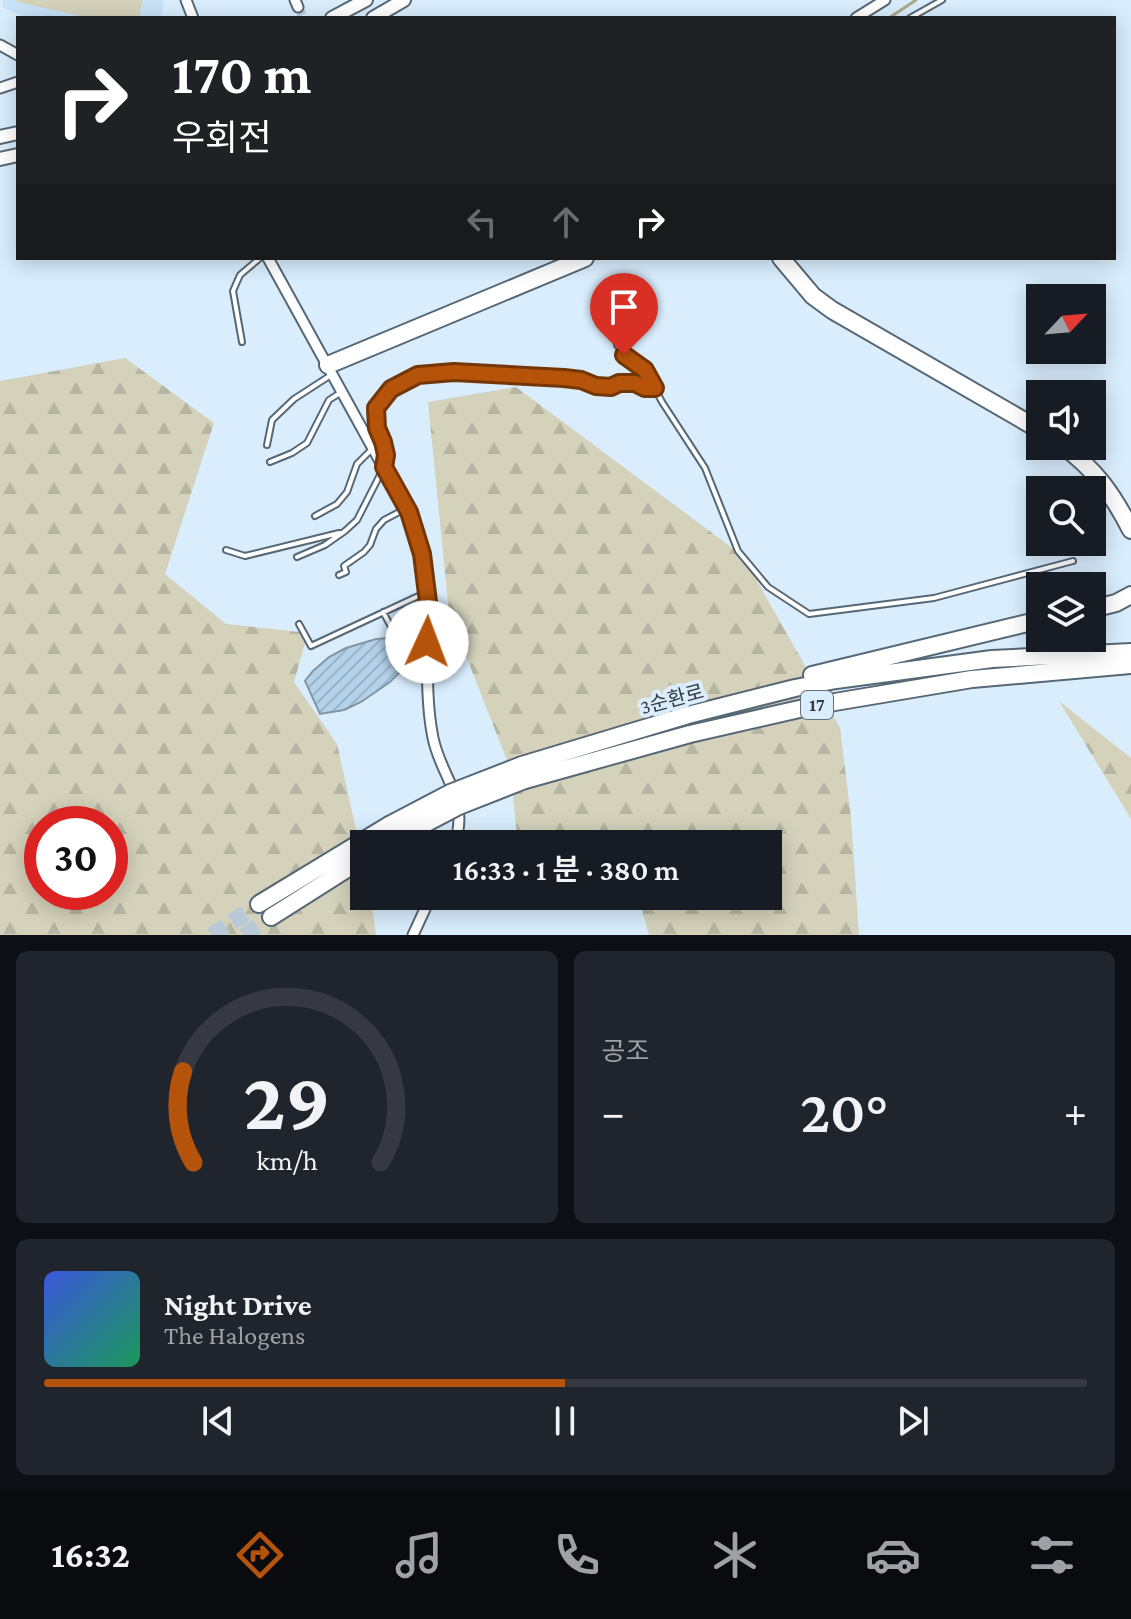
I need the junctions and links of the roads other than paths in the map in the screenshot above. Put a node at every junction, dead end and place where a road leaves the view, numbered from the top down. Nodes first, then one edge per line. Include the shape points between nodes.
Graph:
1 (366, 0) edge
2 (404, 0) edge
3 (885, 0) edge
4 (942, 0) edge
5 (336, 16) edge
6 (376, 16) edge
7 (859, 16) edge
8 (914, 16) edge
9 (258, 260) edge
10 (269, 260) edge
11 (563, 260) edge
12 (580, 260) edge
13 (783, 260) edge
14 (796, 260) edge
15 (614, 320) dead end
16 (242, 342) dead end
17 (328, 366) junction
18 (655, 388) junction
19 (343, 392) junction
20 (1026, 411) edge
21 (1026, 422) edge
22 (267, 445) dead end
23 (373, 448) junction
24 (1081, 460) edge
25 (1095, 460) edge
26 (270, 462) dead end
27 (384, 467) junction
28 (407, 508) junction
29 (1131, 512) edge
30 (315, 516) dead end
31 (1131, 530) edge
32 (345, 531) junction
33 (226, 550) dead end
34 (297, 557) dead end
35 (1073, 561) dead end
36 (339, 575) dead end
37 (427, 592) junction
38 (1131, 595) edge
39 (1106, 606) edge
40 (383, 612) junction
41 (1026, 623) edge
42 (299, 624) dead end
43 (399, 641) dead end
44 (1131, 652) edge
45 (1118, 662) edge
46 (702, 712) junction
47 (523, 772) junction
48 (382, 830) edge
49 (414, 830) edge
50 (457, 830) edge
51 (350, 852) edge
52 (350, 865) edge
53 (425, 910) edge
54 (413, 935) edge

1 - 5 street
2 - 6 street
3 - 7 street
4 - 8 lane
9 - 16 lane via 240,275 233,291
10 - 17 street
11 - 17 highway
12 - 17 highway
13 - 21 highway via 832,310
14 - 20 highway via 837,302
15 - 18 lane via 617,345 645,370
17 - 19 street
17 - 22 lane via 272,420
18 - 27 lane via 635,383 596,386 547,376 418,375 391,389 376,408
18 - 35 lane via 705,468 738,551 768,587 809,614 934,598
19 - 23 street
19 - 26 lane via 329,400 307,443
23 - 27 street
23 - 30 lane via 357,464 337,504
24 - 31 highway via 1116,500
25 - 29 highway
27 - 28 street
27 - 32 lane via 357,520
28 - 36 lane via 384,520 370,545
28 - 37 street
32 - 33 lane via 245,556
32 - 34 lane
37 - 40 lane
37 - 50 street via 430,718 457,801
38 - 39 highway
40 - 42 lane via 311,646
40 - 43 lane
41 - 46 highway via 815,674
44 - 45 highway, 3순환로 / 17
45 - 46 highway, 3순환로 / 17 via 992,659 836,680
45 - 47 highway, 3순환로 / 17 via 972,679 806,707
46 - 47 highway, 3순환로 / 17
47 - 48 highway, 3순환로 / 17, bridge via 450,793
47 - 49 highway, 3순환로 / 17, bridge
51 - 52 highway, 3순환로 / 17, bridge via 265,910
53 - 54 street

